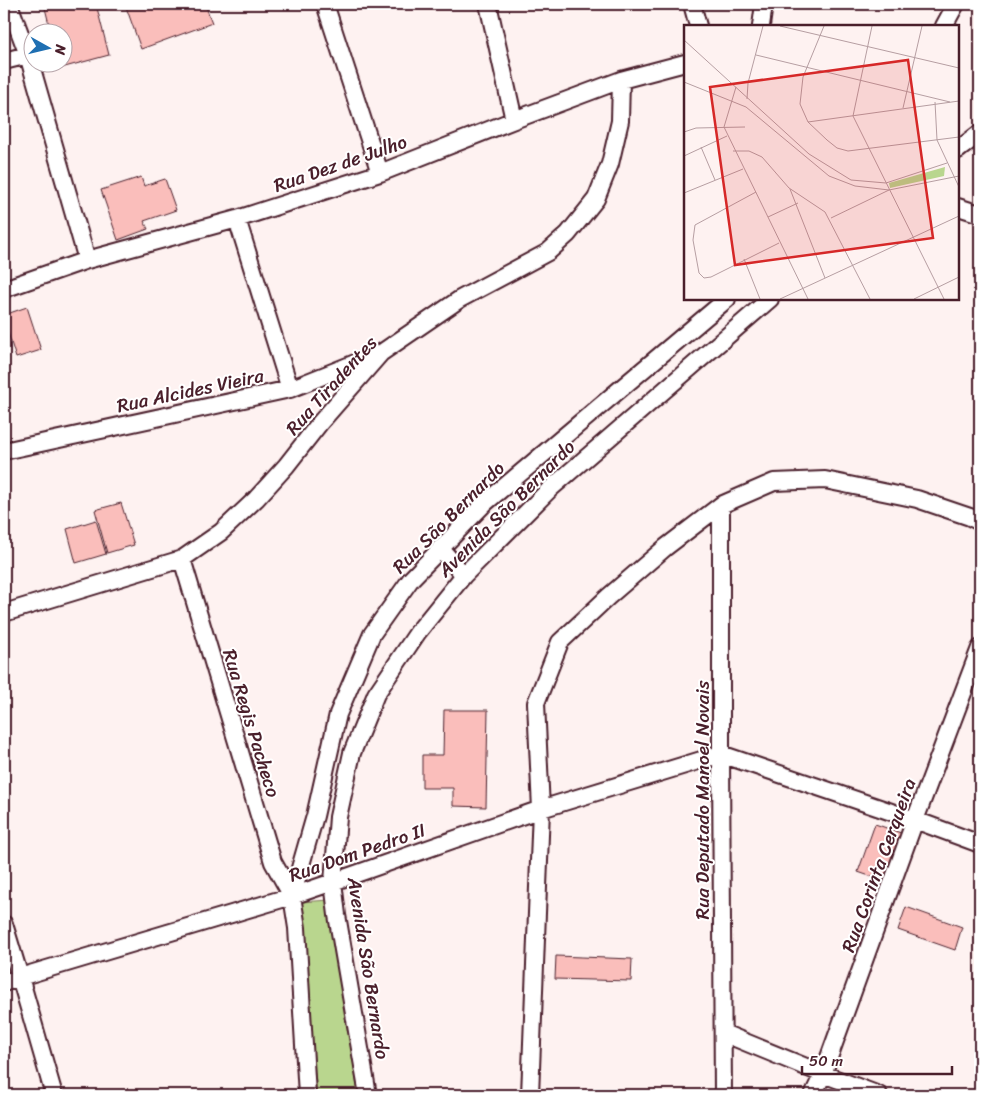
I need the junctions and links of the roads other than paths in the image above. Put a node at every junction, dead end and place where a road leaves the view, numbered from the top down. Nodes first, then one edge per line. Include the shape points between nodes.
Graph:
1 (9, 4) edge
2 (325, 4) edge
3 (488, 4) edge
4 (692, 4) edge
5 (764, 4) edge
6 (956, 4) edge
7 (698, 25) edge
8 (761, 25) edge
9 (945, 25) edge
10 (22, 39) edge
11 (22, 56) edge
12 (4, 61) edge
13 (684, 62) edge
14 (33, 72) edge
15 (621, 80) junction
16 (514, 120) junction
17 (980, 133) edge
18 (961, 144) edge
19 (380, 174) junction
20 (959, 208) edge
21 (980, 214) edge
22 (237, 219) junction
23 (87, 260) junction
24 (4, 289) edge
25 (725, 300) edge
26 (769, 300) edge
27 (381, 353) junction
28 (290, 390) junction
29 (4, 451) edge
30 (721, 505) junction
31 (980, 522) edge
32 (440, 548) junction
33 (182, 559) junction
34 (464, 575) junction
35 (4, 613) edge
36 (980, 648) edge
37 (721, 754) junction
38 (541, 809) junction
39 (915, 820) junction
40 (980, 844) edge
41 (333, 882) junction
42 (292, 896) junction
43 (4, 924) edge
44 (20, 977) junction
45 (4, 983) edge
46 (723, 1033) junction
47 (823, 1074) junction
48 (54, 1095) edge
49 (307, 1095) edge
50 (368, 1095) edge
51 (530, 1095) edge
52 (723, 1095) edge
53 (813, 1095) edge
54 (879, 1095) edge

1 - 10 street
2 - 19 street
3 - 16 street
4 - 7 street
5 - 8 street
6 - 9 street
11 - 12 street
13 - 15 street, Rua Dez de Julho
14 - 23 street
15 - 16 street, Rua Dez de Julho
15 - 27 street, Rua Tiradentes via 620,121 610,164 596,200 568,234 548,252 460,299
16 - 19 street, Rua Dez de Julho
17 - 18 street
19 - 22 street, Rua Dez de Julho
20 - 21 street
22 - 23 street, Rua Dez de Julho
22 - 28 street
23 - 24 street, Rua Dez de Julho
25 - 32 street, Rua São Bernardo via 486,503
26 - 34 street, Avenida São Bernardo via 550,488
27 - 28 street, Rua Alcides Vieira
27 - 33 street, Rua Tiradentes via 256,499 221,532
28 - 29 street, Rua Alcides Vieira
30 - 31 street via 774,482 825,480 917,499
30 - 37 street, Rua Deputado Manoel Novais
30 - 38 street via 666,547 560,642 536,704
32 - 34 street
32 - 42 street, Rua São Bernardo via 411,579 368,643 338,714 315,816
33 - 35 street, Rua Tiradentes
33 - 42 street, Rua Regis Pacheco via 273,862
34 - 41 street, Avenida São Bernardo via 418,632 376,694 352,753 338,817
36 - 39 street, Rua Corinta Cerqueira
37 - 38 street, Rua Dom Pedro II
37 - 39 street
37 - 46 street, Rua Deputado Manoel Novais
38 - 41 street, Rua Dom Pedro II
38 - 51 street
39 - 40 street
39 - 47 street, Rua Corinta Cerqueira
41 - 42 street, Rua Dom Pedro II
41 - 50 street, Avenida São Bernardo
42 - 44 street, Rua Dom Pedro II
42 - 49 street
43 - 44 street
44 - 45 street, Rua Dom Pedro II
44 - 48 street
46 - 47 street
46 - 52 street, Rua Deputado Manoel Novais
47 - 53 street, Rua Corinta Cerqueira
47 - 54 street

